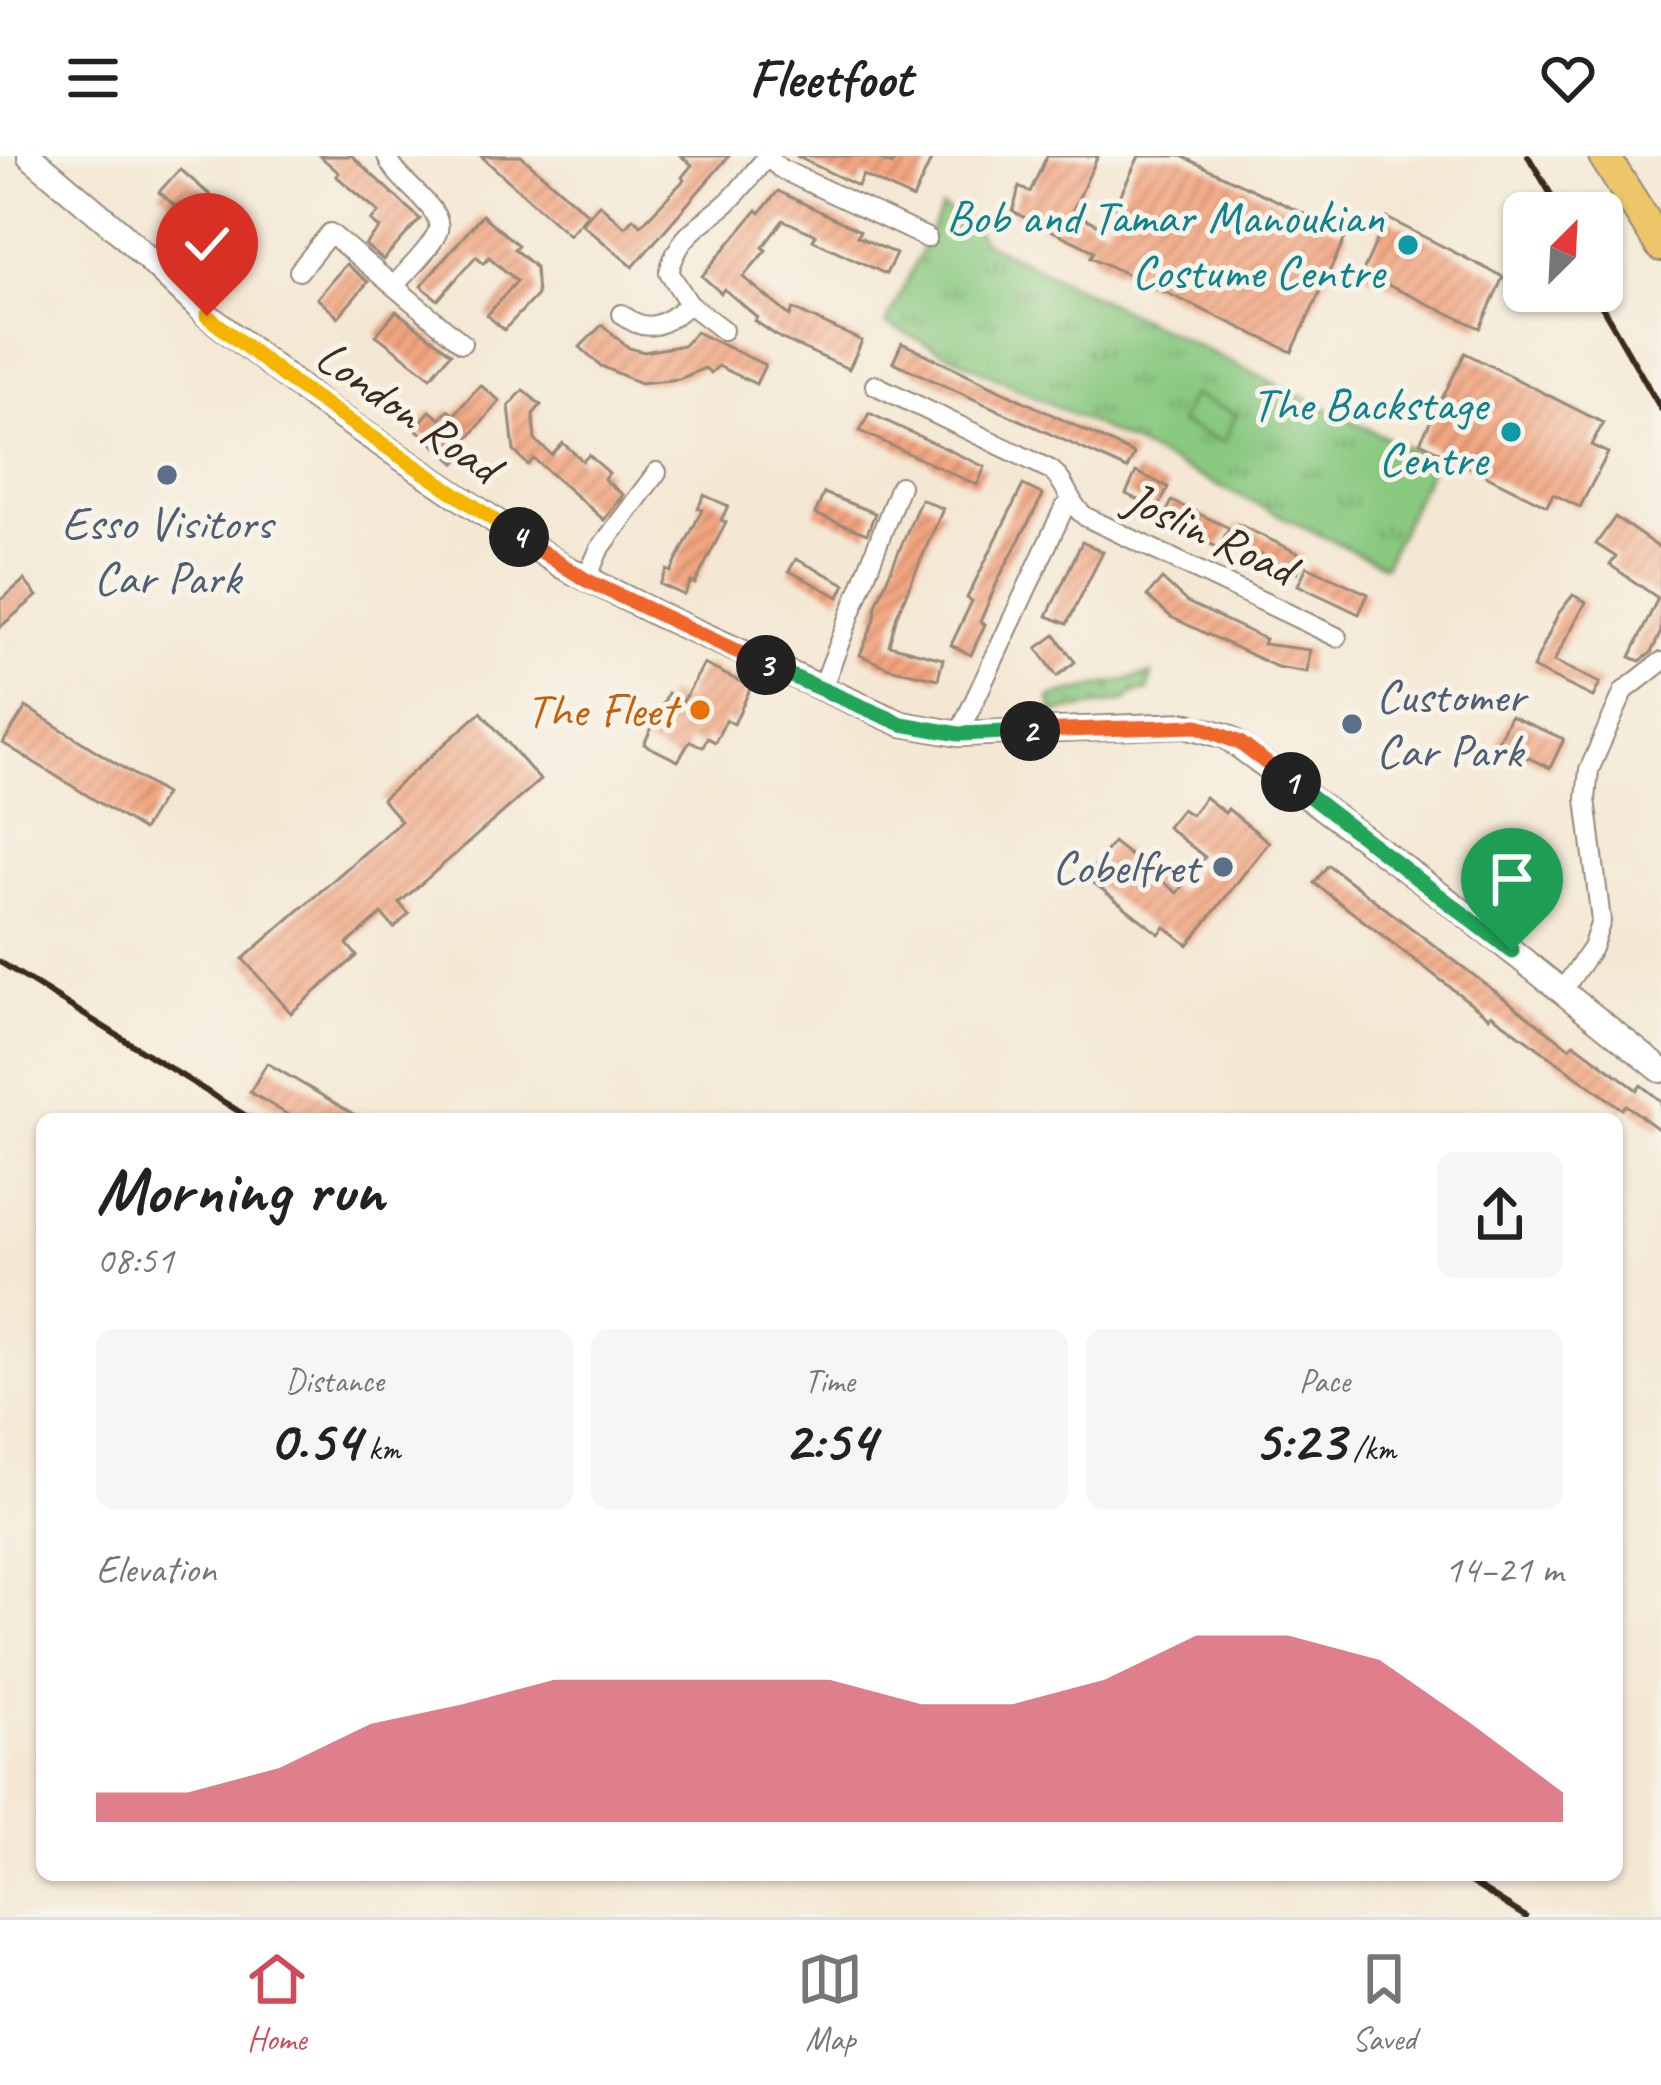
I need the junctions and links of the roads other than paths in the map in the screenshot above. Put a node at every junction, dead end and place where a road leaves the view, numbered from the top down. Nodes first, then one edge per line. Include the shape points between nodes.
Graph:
1 (30, 156) edge
2 (387, 156) edge
3 (766, 156) edge
4 (1604, 156) edge
5 (927, 238) dead end
6 (1661, 246) edge
7 (299, 271) dead end
8 (394, 286) junction
9 (689, 304) junction
10 (622, 314) dead end
11 (723, 329) dead end
12 (462, 343) dead end
13 (875, 386) dead end
14 (657, 472) dead end
15 (900, 486) dead end
16 (1071, 504) junction
17 (586, 580) junction
18 (1337, 637) dead end
19 (1661, 662) edge
20 (821, 691) junction
21 (959, 734) junction
22 (1562, 991) junction
23 (1661, 1070) edge

1 - 17 street, London Road via 255,355
2 - 8 street via 433,209 439,230
3 - 5 street
3 - 9 street via 674,253 669,272
4 - 6 main road
7 - 8 street via 330,233
8 - 12 street
9 - 10 street via 651,327
9 - 11 street
13 - 16 street, Joslin Road via 1051,470
14 - 17 street via 598,550
15 - 20 street
16 - 18 street, Joslin Road
16 - 21 street
17 - 20 street, London Road
19 - 22 street via 1624,691 1588,770 1600,921
20 - 21 street, London Road via 902,724
21 - 22 street, London Road via 1185,724 1226,736
22 - 23 street, London Road

